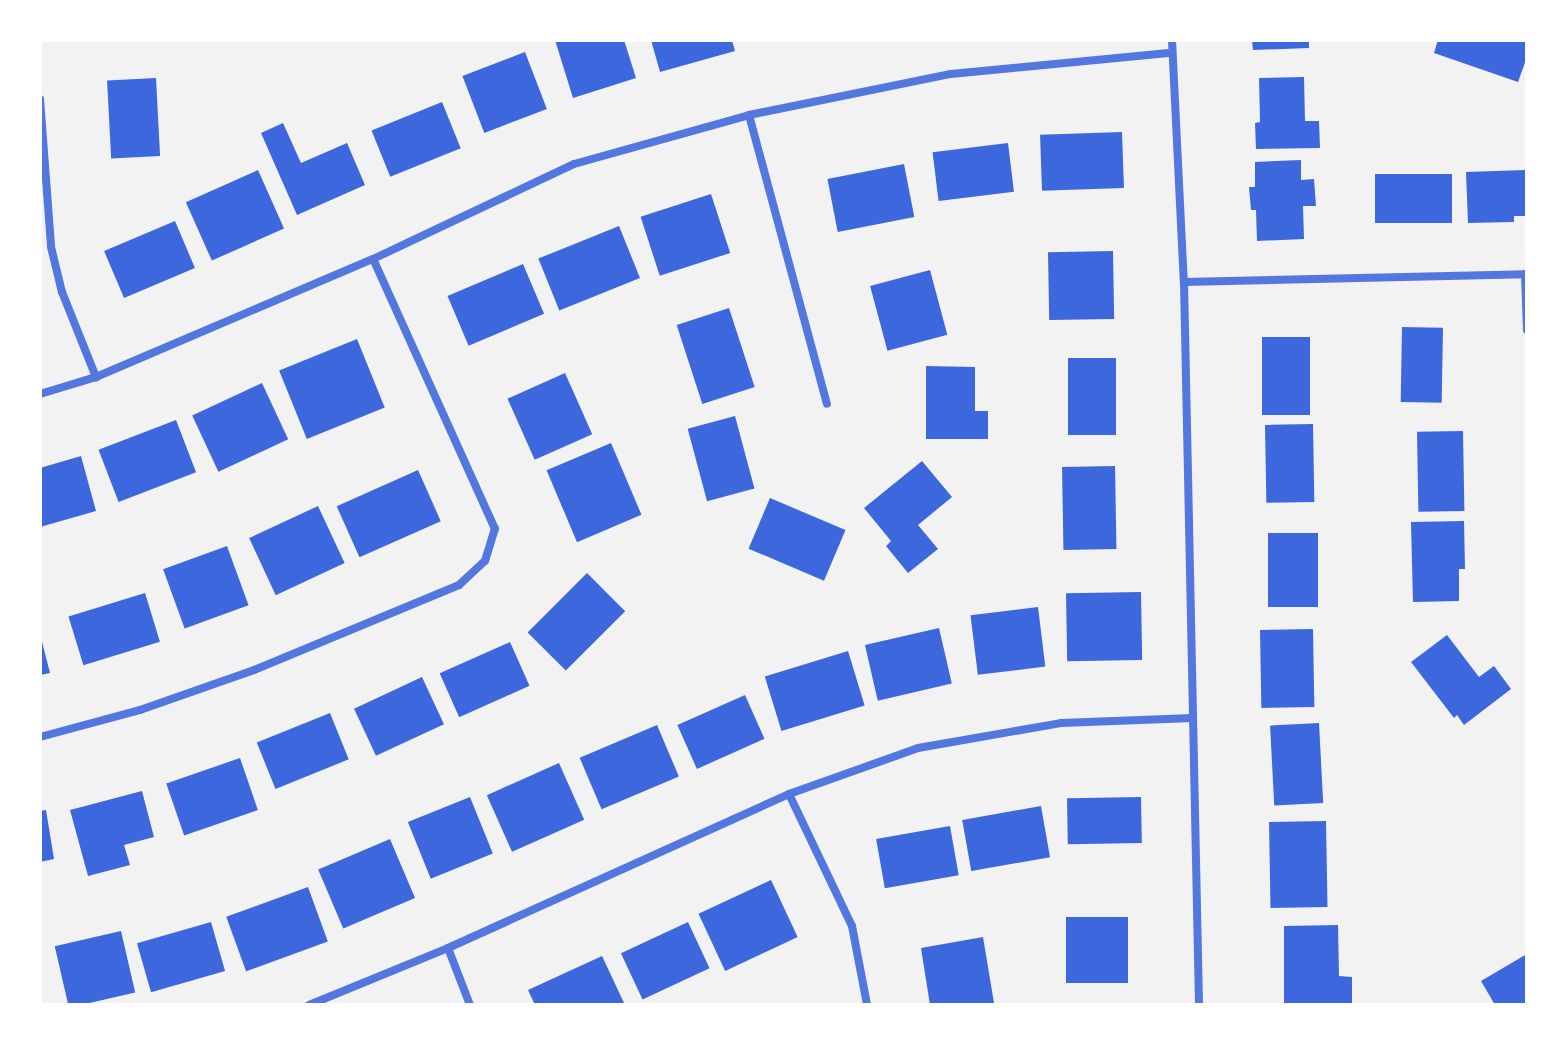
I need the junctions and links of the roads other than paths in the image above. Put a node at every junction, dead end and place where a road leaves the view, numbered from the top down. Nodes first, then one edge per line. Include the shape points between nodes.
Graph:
1 (1172, 40) edge
2 (1171, 53) junction
3 (40, 99) edge
4 (749, 115) junction
5 (373, 259) junction
6 (1526, 274) edge
7 (1184, 282) junction
8 (1527, 330) edge
9 (96, 377) junction
10 (40, 394) edge
11 (827, 404) dead end
12 (1193, 718) junction
13 (40, 737) edge
14 (789, 794) junction
15 (448, 948) junction
16 (309, 1005) edge
17 (470, 1005) edge
18 (867, 1005) edge
19 (1199, 1005) edge

1 - 2 street
2 - 4 street via 951,74
2 - 7 street
3 - 9 street via 51,247 62,292
4 - 5 street via 574,164
4 - 11 street
5 - 9 street
5 - 13 street via 495,529 485,561 459,585 254,670 140,710
6 - 7 street
6 - 8 street
7 - 12 street
9 - 10 street
12 - 14 street via 1061,723 918,748
12 - 19 street
14 - 15 street
14 - 18 street via 852,926
15 - 16 street
15 - 17 street

